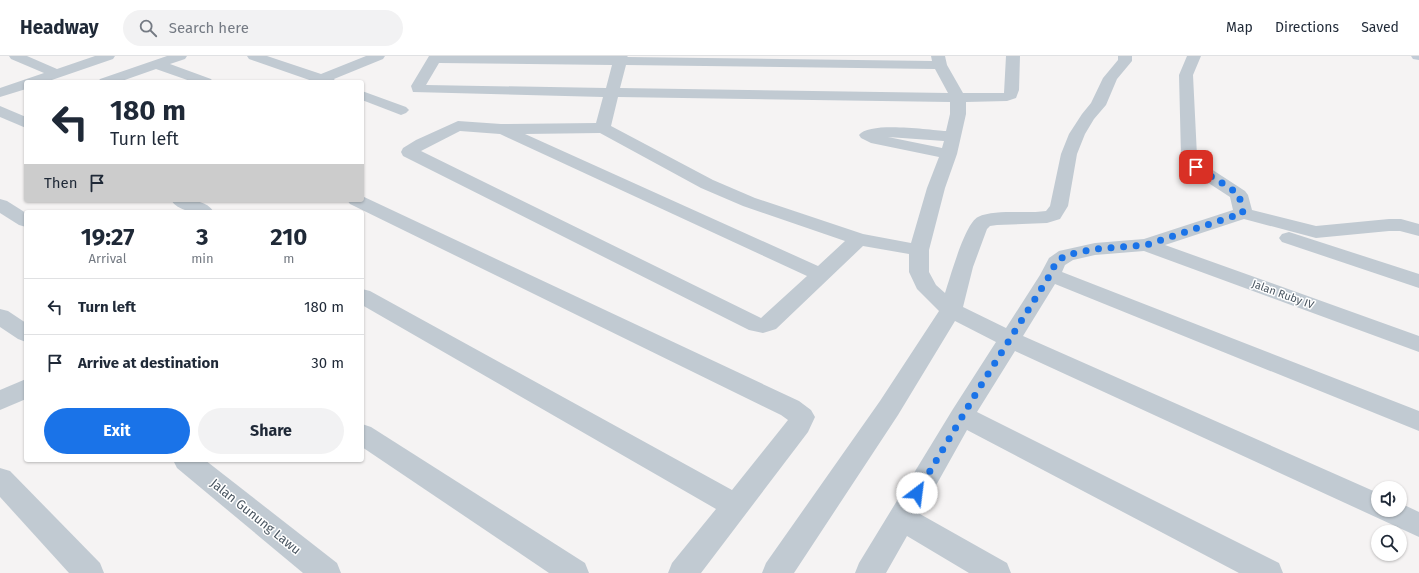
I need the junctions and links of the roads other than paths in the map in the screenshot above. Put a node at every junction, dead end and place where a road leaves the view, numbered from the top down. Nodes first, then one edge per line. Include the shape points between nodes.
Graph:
1 (16, 56) edge
2 (108, 56) edge
3 (180, 56) edge
4 (254, 56) edge
5 (1012, 56) edge
6 (1125, 56) edge
7 (1194, 56) edge
8 (371, 57) edge
9 (435, 58) edge
10 (621, 59) edge
11 (939, 60) edge
12 (156, 64) junction
13 (57, 74) junction
14 (38, 80) edge
15 (111, 80) edge
16 (200, 80) edge
17 (323, 80) edge
18 (328, 80) edge
19 (24, 85) edge
20 (0, 93) edge
21 (611, 93) junction
22 (364, 96) edge
23 (958, 98) junction
24 (24, 109) edge
25 (401, 110) dead end
26 (3, 114) edge
27 (24, 122) edge
28 (603, 128) junction
29 (501, 129) junction
30 (953, 137) junction
31 (949, 154) junction
32 (184, 202) edge
33 (0, 205) edge
34 (355, 205) edge
35 (200, 210) edge
36 (1235, 215) junction
37 (24, 220) edge
38 (1419, 230) edge
39 (859, 239) junction
40 (1146, 245) junction
41 (919, 250) junction
42 (820, 274) junction
43 (1050, 275) junction
44 (1419, 280) edge
45 (364, 297) edge
46 (951, 310) junction
47 (0, 316) edge
48 (24, 333) edge
49 (1009, 340) junction
50 (1419, 344) edge
51 (24, 389) edge
52 (0, 402) edge
53 (962, 416) junction
54 (1419, 421) edge
55 (364, 435) edge
56 (188, 462) edge
57 (0, 479) edge
58 (1371, 503) edge
59 (736, 506) junction
60 (1401, 517) edge
61 (902, 518) junction
62 (1419, 525) edge
63 (89, 573) edge
64 (326, 573) edge
65 (574, 573) edge
66 (683, 573) edge
67 (777, 573) edge
68 (870, 573) edge
69 (996, 573) edge
70 (1268, 573) edge

1 - 13 street
2 - 13 street
3 - 12 street
4 - 17 street
5 - 23 street via 1011,95
6 - 46 street via 1125,61 1110,78 1098,105 1077,134 1069,154 1060,206 1053,215 1047,217 984,221 978,227
7 - 36 street via 1186,75 1189,156 1196,167 1239,195
8 - 18 street
9 - 10 street
9 - 21 street via 418,89
10 - 11 street
10 - 21 street
11 - 23 street
12 - 15 street
12 - 16 street
13 - 14 street
19 - 20 street
21 - 23 street
21 - 28 street
22 - 25 street
23 - 30 street via 958,114
24 - 26 street
26 - 27 street
28 - 29 street
28 - 39 street via 706,184
29 - 42 street
29 - 42 street via 458,126 409,152 757,325 768,324
30 - 31 street
30 - 31 street via 873,132 867,136
31 - 41 street via 936,188
32 - 35 street
33 - 37 street
34 - 59 street via 797,412 802,417 799,425
36 - 38 street via 1316,232 1389,225
36 - 40 street
36 - 44 street
39 - 41 street
39 - 42 street
40 - 43 street via 1095,249 1066,255 1056,262
40 - 50 street, Jalan Ruby IV
41 - 46 street via 919,272 922,281
43 - 49 street
43 - 54 street
45 - 59 street
46 - 49 street
46 - 67 street via 889,408
47 - 48 street
49 - 53 street
49 - 58 street
51 - 52 street
53 - 61 street
53 - 70 street
55 - 65 street
56 - 64 street, Jalan Gunung Lawu
57 - 63 street
59 - 66 street
60 - 62 street
61 - 68 street
61 - 69 street

